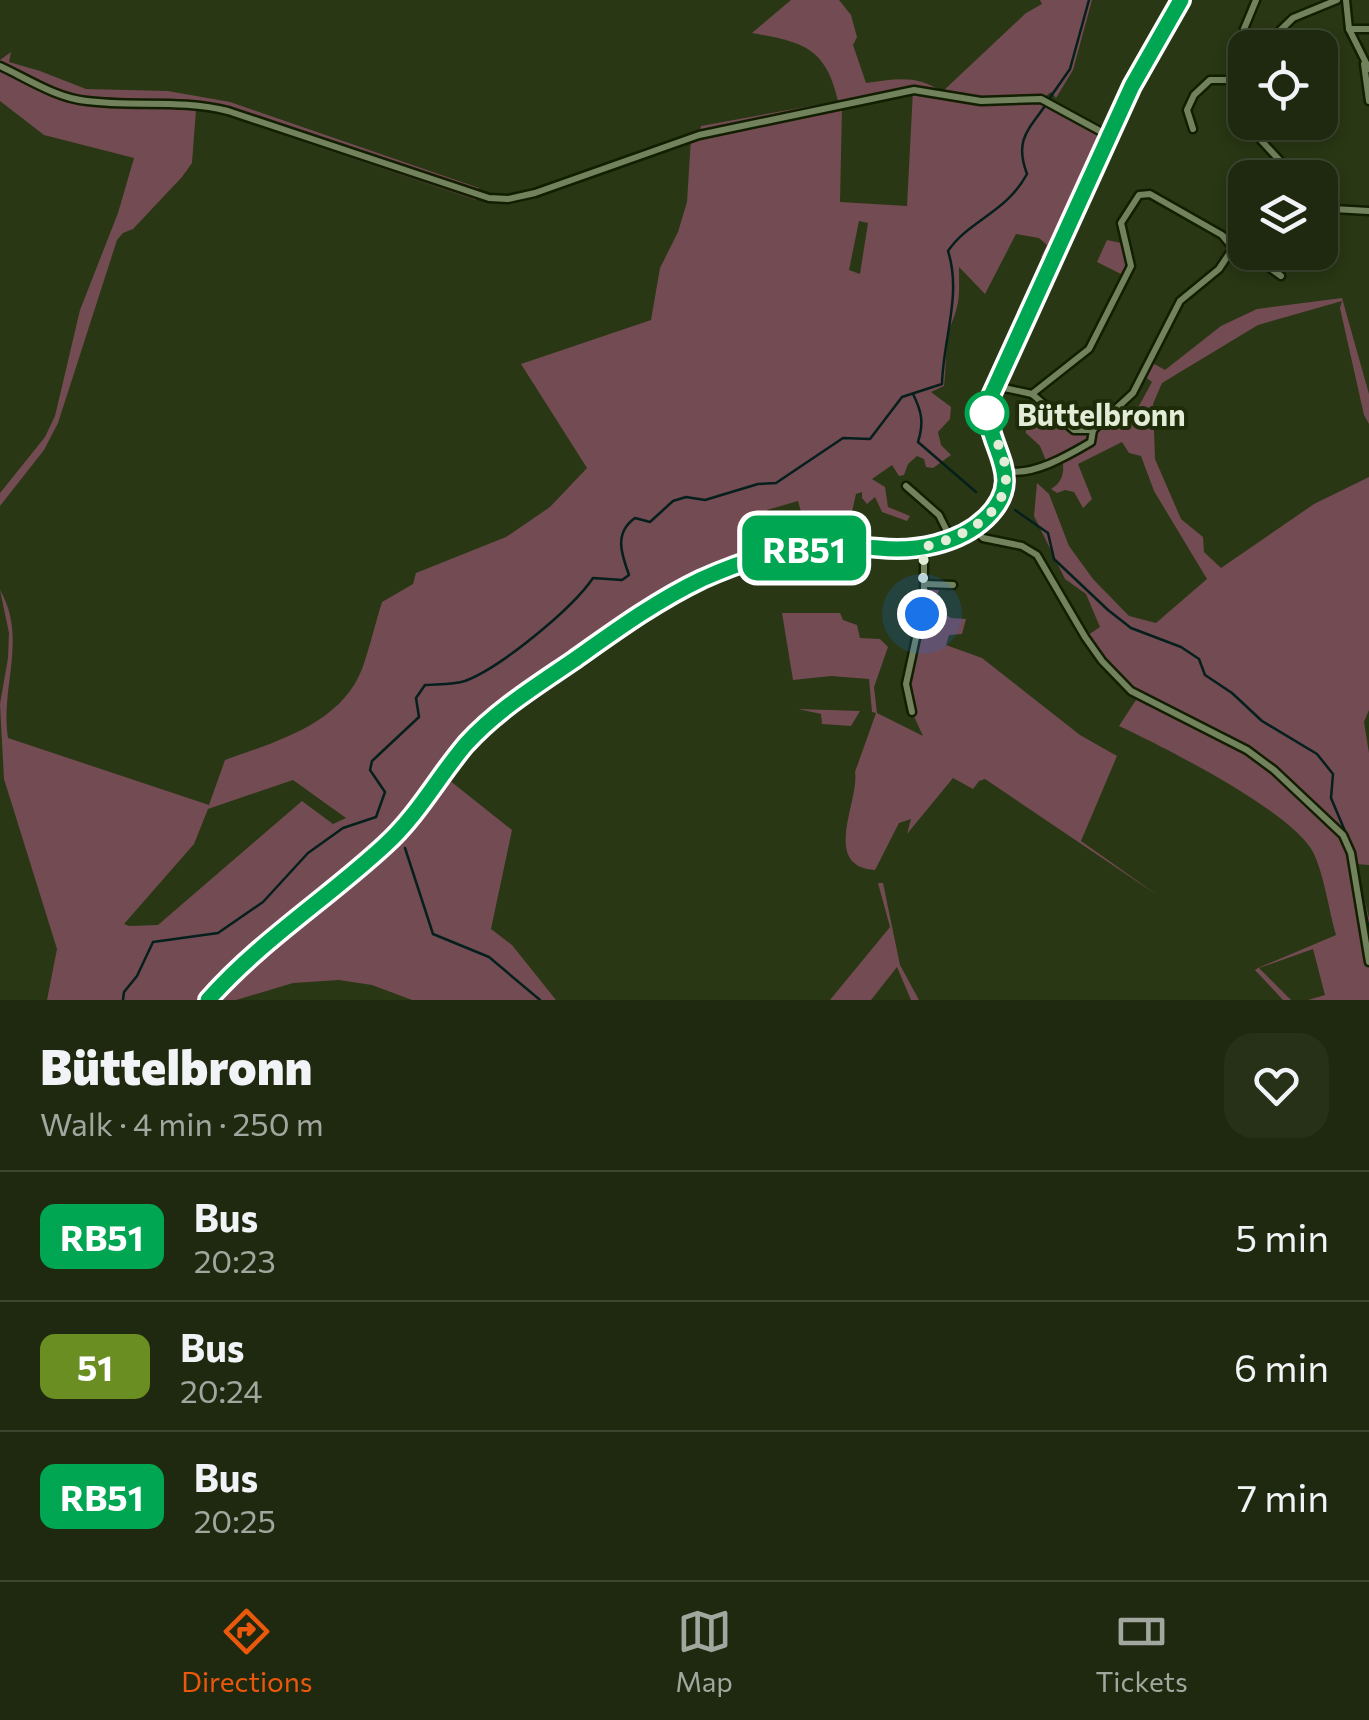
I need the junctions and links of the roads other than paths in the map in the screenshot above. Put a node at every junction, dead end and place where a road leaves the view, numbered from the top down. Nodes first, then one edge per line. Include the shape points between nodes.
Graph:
1 (1181, 0) edge
2 (1256, 0) edge
3 (1337, 0) edge
4 (1346, 0) edge
5 (1349, 29) junction
6 (1369, 29) edge
7 (1244, 30) edge
8 (1280, 30) edge
9 (0, 66) edge
10 (1367, 66) edge
11 (1228, 79) edge
12 (1369, 101) edge
13 (1192, 129) dead end
14 (1109, 136) junction
15 (1261, 140) edge
16 (1279, 160) edge
17 (1338, 209) edge
18 (1369, 211) edge
19 (1228, 242) edge
20 (1228, 256) edge
21 (1272, 270) edge
22 (1281, 276) dead end
23 (995, 386) junction
24 (1032, 394) junction
25 (1093, 430) junction
26 (1006, 470) junction
27 (906, 486) dead end
28 (973, 528) junction
29 (951, 539) junction
30 (924, 547) junction
31 (924, 584) junction
32 (953, 585) dead end
33 (912, 712) dead end
34 (1369, 962) edge
35 (208, 1000) edge

1 - 14 street
2 - 7 street
3 - 8 street
4 - 5 street
5 - 6 street
5 - 10 street
9 - 14 street via 87,102 218,108 478,195 508,199 699,135 914,90 982,101 1041,99
10 - 12 street
11 - 13 street via 1210,80 1194,95 1187,110
14 - 23 street
15 - 16 street
17 - 18 street
19 - 24 street via 1150,194 1139,194 1122,223 1128,274 1089,349
20 - 25 street via 1180,302 1134,392
21 - 22 street
23 - 24 street
23 - 26 street via 987,416
24 - 25 street via 1074,430
25 - 26 street via 1091,442 1071,454 1017,474
26 - 28 street via 1000,499
27 - 29 street via 940,516
28 - 29 street
28 - 34 street via 982,538 1036,554 1093,649 1131,691 1246,750 1343,836
29 - 30 street
30 - 31 street
30 - 35 street via 825,544 764,557 705,578 617,629 505,707 466,745 403,827
31 - 32 street
31 - 33 street via 906,684

